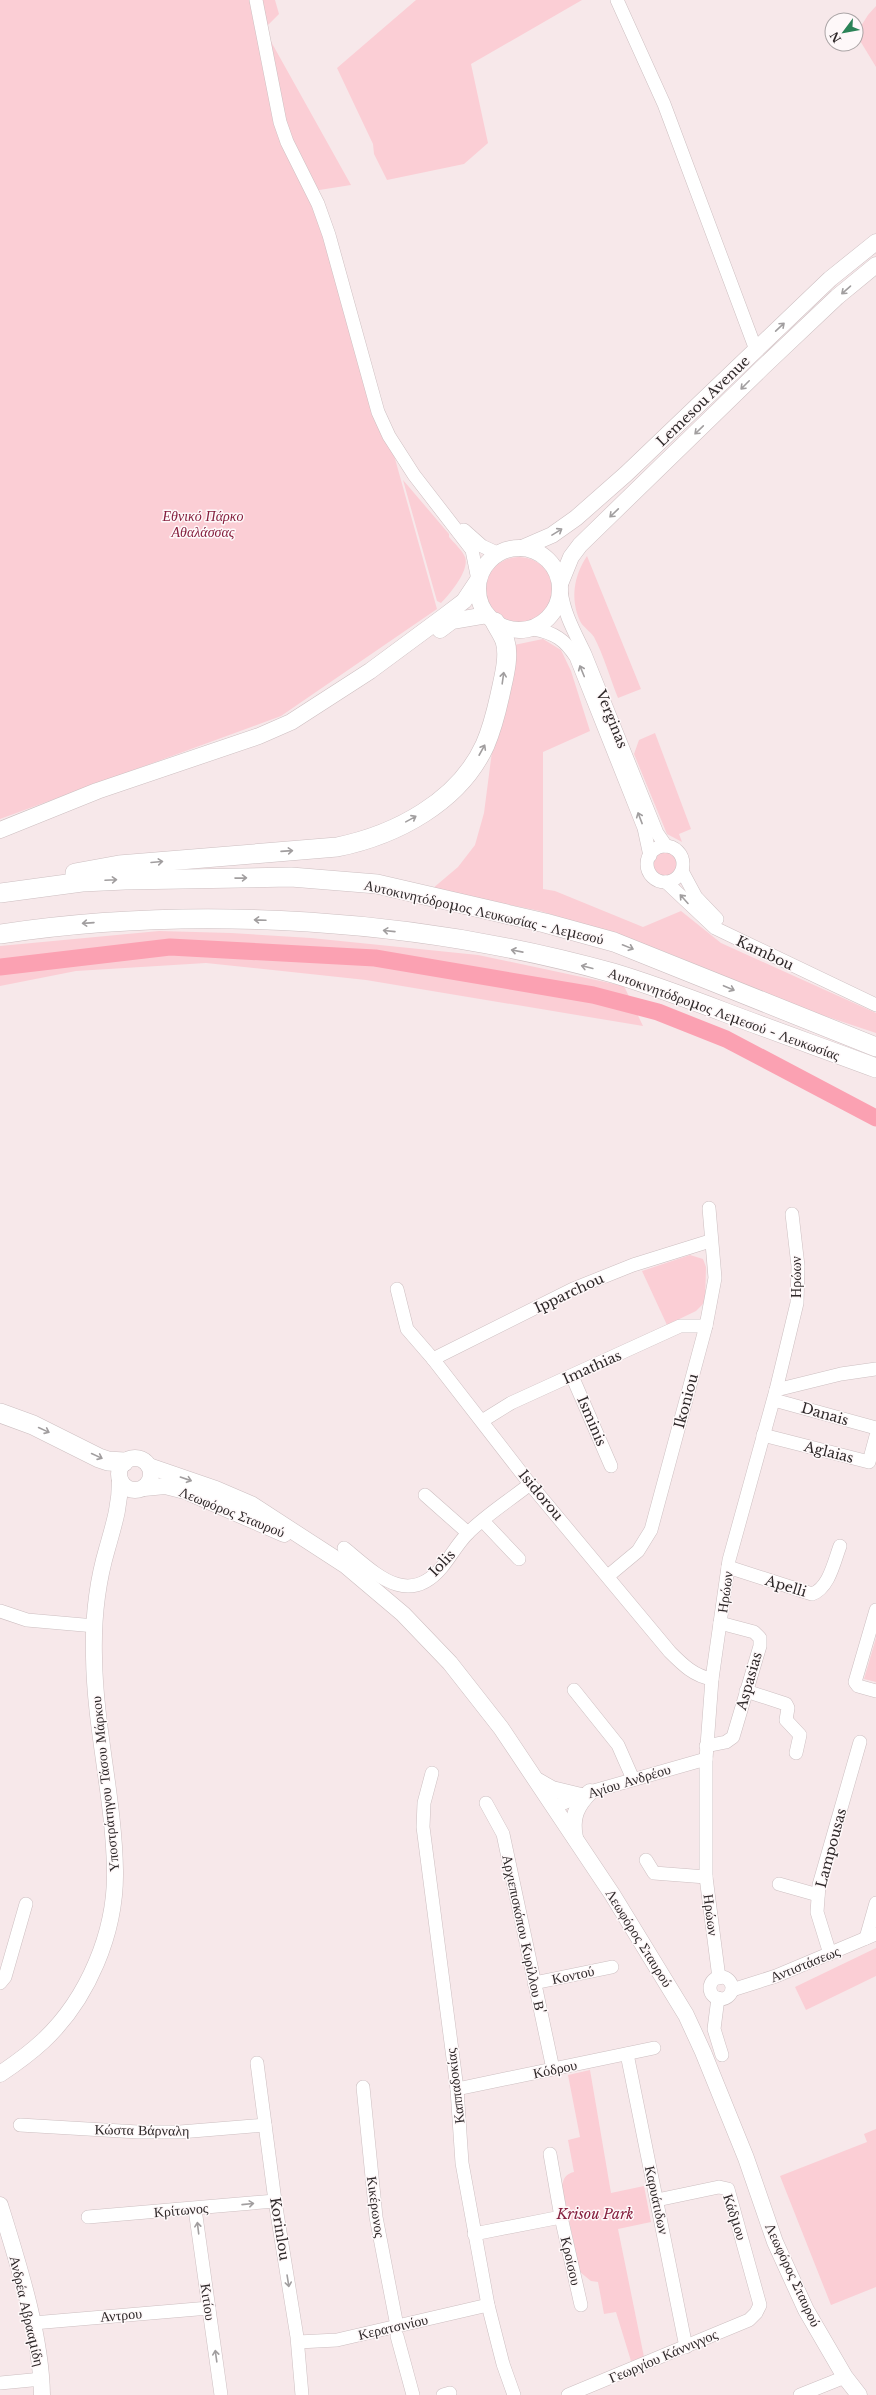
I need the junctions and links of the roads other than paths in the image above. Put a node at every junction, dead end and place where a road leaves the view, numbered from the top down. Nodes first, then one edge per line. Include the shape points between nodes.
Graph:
1 (256, 0) edge
2 (617, 0) edge
3 (876, 242) edge
4 (876, 265) edge
5 (756, 350) junction
6 (443, 512) junction
7 (522, 548) junction
8 (497, 553) junction
9 (478, 580) junction
10 (561, 588) junction
11 (491, 618) junction
12 (534, 629) junction
13 (0, 830) edge
14 (0, 836) edge
15 (666, 846) junction
16 (650, 856) junction
17 (682, 871) junction
18 (666, 882) junction
19 (30, 888) junction
20 (0, 893) edge
21 (0, 934) edge
22 (876, 999) edge
23 (876, 1005) edge
24 (848, 1035) junction
25 (809, 1043) junction
26 (876, 1043) edge
27 (876, 1047) edge
28 (876, 1068) edge
29 (876, 1077) edge
30 (709, 1208) dead end
31 (792, 1214) dead end
32 (710, 1241) junction
33 (397, 1288) dead end
34 (706, 1326) junction
35 (433, 1359) junction
36 (876, 1369) edge
37 (572, 1376) junction
38 (775, 1395) junction
39 (0, 1413) edge
40 (482, 1421) junction
41 (876, 1428) edge
42 (764, 1435) junction
43 (876, 1436) edge
44 (150, 1466) junction
45 (611, 1466) dead end
46 (122, 1471) junction
47 (530, 1484) junction
48 (142, 1488) junction
49 (425, 1495) dead end
50 (483, 1521) junction
51 (114, 1528) junction
52 (468, 1533) junction
53 (840, 1546) dead end
54 (319, 1548) junction
55 (344, 1548) dead end
56 (519, 1559) dead end
57 (728, 1568) junction
58 (608, 1576) junction
59 (876, 1610) edge
60 (0, 1611) edge
61 (720, 1623) junction
62 (94, 1626) junction
63 (712, 1679) junction
64 (574, 1690) dead end
65 (746, 1691) junction
66 (876, 1691) edge
67 (860, 1742) dead end
68 (706, 1746) junction
69 (796, 1753) dead end
70 (706, 1759) junction
71 (432, 1773) dead end
72 (536, 1779) junction
73 (633, 1779) junction
74 (586, 1794) junction
75 (486, 1803) dead end
76 (554, 1807) junction
77 (575, 1838) junction
78 (646, 1860) dead end
79 (706, 1877) junction
80 (778, 1884) dead end
81 (818, 1895) junction
82 (876, 1902) edge
83 (26, 1904) dead end
84 (871, 1936) edge
85 (830, 1954) junction
86 (612, 1967) dead end
87 (719, 1978) junction
88 (0, 1983) edge
89 (534, 1983) junction
90 (732, 1990) junction
91 (718, 1998) junction
92 (654, 2048) dead end
93 (627, 2054) junction
94 (722, 2055) dead end
95 (257, 2063) dead end
96 (553, 2069) junction
97 (0, 2074) edge
98 (363, 2086) dead end
99 (457, 2089) junction
100 (20, 2125) dead end
101 (265, 2125) junction
102 (550, 2154) dead end
103 (657, 2200) junction
104 (275, 2201) junction
105 (0, 2205) edge
106 (195, 2209) junction
107 (88, 2217) dead end
108 (561, 2217) junction
109 (474, 2234) junction
110 (488, 2305) junction
111 (581, 2305) dead end
112 (209, 2308) junction
113 (756, 2313) joint
114 (33, 2323) junction
115 (397, 2331) junction
116 (298, 2342) junction
117 (686, 2346) junction
118 (845, 2376) junction
119 (42, 2378) junction
120 (0, 2383) edge
121 (42, 2395) edge
122 (221, 2395) edge
123 (302, 2395) edge
124 (413, 2395) edge
125 (514, 2395) edge
126 (568, 2395) edge
127 (800, 2395) edge
128 (859, 2395) edge

1 - 6 street via 280,122 329,234 378,412 389,436 414,475
2 - 5 street via 664,104
5 -> 3 main road, Lemesou Avenue via 830,279
4 -> 10 main road, Lemesou Avenue via 837,297 763,366 580,545 571,557
7 -> 5 main road, Lemesou Avenue via 552,535 576,518
6 - 8 street via 482,546
6 - 9 street via 474,554
7 - 8 main road
7 - 10 main road via 536,551 548,559 556,571
8 - 9 main road via 484,567
9 - 11 main road via 477,592
9 - 13 main road via 464,601 443,617 370,671 291,722 259,736 97,791
10 - 12 main road via 559,603 553,614 545,623
10 - 15 street, Verginas via 562,605 585,654 657,833
11 - 12 main road via 507,629 521,632
11 - 14 main road via 452,621 385,671 274,740 67,810
19 -> 11 highway via 85,869 337,847 372,838 409,821 429,809 462,781 484,746 495,716 505,660 505,641
16 -> 12 street, Verginas via 644,828 576,657 566,642 550,632
15 - 16 street via 654,850
15 - 17 street via 677,850 681,855
16 - 18 street via 647,863 652,877
17 - 18 street via 678,877
17 - 22 street, Kambou via 696,897 719,922 733,932
23 -> 18 street, Kambou via 716,928
19 - 20 highway, Αυτοκινητόδρομος Λευκωσίας - Λεμεσού
19 -> 24 highway, Αυτοκινητόδρομος Λευκωσίας - Λεμεσού via 125,880 292,877 377,884 545,923 614,942
25 -> 21 highway, Αυτοκινητόδρομος Λεμεσού - Λευκωσίας via 614,973 450,938 291,921 238,919 123,921 65,925
24 - 26 highway
24 - 27 highway, Αυτοκινητόδρομος Λευκωσίας - Λεμεσού
25 - 28 highway, Αυτοκινητόδρομος Λεμεσού - Λευκωσίας
25 - 29 highway
30 - 32 street, Ikoniou
31 - 38 street, Ηρώων via 798,1266 796,1303
32 - 34 street, Ikoniou via 714,1278
32 - 35 street, Ipparchou via 633,1265 573,1289
33 - 35 street, Isidorou via 407,1329
34 - 37 street, Imathias via 680,1326
34 - 58 street, Ikoniou via 651,1530 638,1551
35 - 40 street, Isidorou
36 - 38 street via 841,1374
37 - 40 street, Imathias via 511,1403
37 - 45 street, Isminis
38 - 41 street, Danais
38 - 42 street, Ηρώων
39 -> 46 highway via 33,1425 108,1461
40 - 47 street, Isidorou
42 - 43 street, Aglaias via 869,1462
42 - 57 street, Ηρώων
44 - 46 main road via 141,1458 135,1458
44 - 48 main road via 151,1478
44 -> 54 main road, Λεωφόρος Σταυρού via 251,1504
46 - 48 main road via 126,1487
46 - 51 main road, Υποστράτηγου Τάσου Μάρκου
47 - 50 street, Iolis
47 - 58 street, Isidorou
48 - 51 main road, Υποστράτηγου Τάσου Μάρκου
48 - 54 main road, Λεωφόρος Σταυρού via 165,1486 185,1491
49 - 52 street
50 - 52 street, Iolis
50 - 56 street
51 - 62 main road, Υποστράτηγου Τάσου Μάρκου via 98,1587
52 - 55 street, Iolis via 440,1569 423,1582 411,1586 398,1586 383,1580
53 - 57 street, Apelli via 824,1586 819,1592 812,1594
54 - 72 main road, Λεωφόρος Σταυρού via 345,1565 403,1614 450,1662 501,1728
57 - 61 street, Ηρώων
58 - 63 street, Isidorou via 683,1666 700,1677
59 - 66 street via 855,1682 858,1686
60 - 62 street via 27,1620
61 - 63 street, Ηρώων
61 - 65 street, Aspasias via 754,1632 760,1638 760,1646
62 - 97 main road, Υποστράτηγου Τάσου Μάρκου via 98,1716 114,1850 114,1894 110,1919 97,1962 71,2008 44,2041
63 - 68 street, Ηρώων
64 - 73 street via 618,1745
65 - 68 street, Aspasias via 733,1736 726,1742
65 - 69 street via 786,1704 786,1720 800,1735
67 - 81 street, Lampousas
68 - 70 street, Ηρώων
70 - 73 street, Αγίου Ανδρέου
70 - 79 street, Ηρώων
71 - 99 street, Καππαδοκίας via 424,1803 423,1827
72 - 74 main road via 552,1789
72 - 76 main road, Λεωφόρος Σταυρού
73 - 74 street, Αγίου Ανδρέου
74 - 76 street, Αγίου Ανδρέου
74 - 77 main road via 574,1814
75 - 89 street, Αρχιεπισκόπου Κυρίλλου Β' via 503,1834
76 - 77 main road, Λεωφόρος Σταυρού
77 - 118 main road, Λεωφόρος Σταυρού via 686,2015 704,2052 746,2158 775,2242 806,2310
78 - 79 street via 654,1873
79 - 87 street, Ηρώων
80 - 81 street
81 - 85 street, Lampousas via 817,1912
82 - 84 street
83 - 88 street via 5,1977
84 - 85 street, Αντιστάσεως
85 - 90 street, Αντιστάσεως via 776,1976
86 - 89 street, Κοντού
87 - 90 street via 728,1980
87 - 91 street via 713,1982 711,1988
89 - 96 street, Αρχιεπισκόπου Κυρίλλου Β'
90 - 91 street via 726,1998
91 - 94 street via 714,2029
92 - 93 street, Κόδρου
93 - 96 street, Κόδρου
93 - 103 street, Καρυάτιδων
95 - 101 street, Korinlou
96 - 99 street, Κόδρου
98 - 115 street, Κικέρωνος via 376,2218
99 - 109 street, Καππαδοκίας via 462,2163
100 - 101 street, Κώστα Βάρναλη via 159,2132
101 - 104 street, Korinlou
102 - 108 street, Κροίσου
103 - 113 street, Κάδμου via 719,2187 728,2189 760,2305
103 - 117 street, Καρυάτιδων
106 -> 104 street, Κρίτωνος
104 -> 116 street, Korinlou
105 - 114 main road, Ανδρέα Αβρααμίδη
106 - 107 street, Κρίτωνος
112 -> 106 street, Κιτίου
108 - 109 street, Κροίσου
108 - 111 street, Κροίσου
109 - 110 street, Καππαδοκίας
110 - 115 street, Κερατσινίου
110 - 125 street, Καππαδοκίας
112 - 114 street, Αντρου
122 -> 112 street, Κιτίου
113 - 117 street, Γεωργίου Κάννιγγος via 749,2320
114 - 119 main road, Ανδρέα Αβρααμίδη
115 - 116 street, Κερατσινίου via 336,2340
115 - 124 street, Κικέρωνος
116 - 123 street, Korinlou
117 - 126 street, Γεωργίου Κάννιγγος
118 - 127 street
118 - 128 main road, Λεωφόρος Σταυρού
119 - 120 street
119 - 121 main road, Ανδρέα Αβρααμίδη

